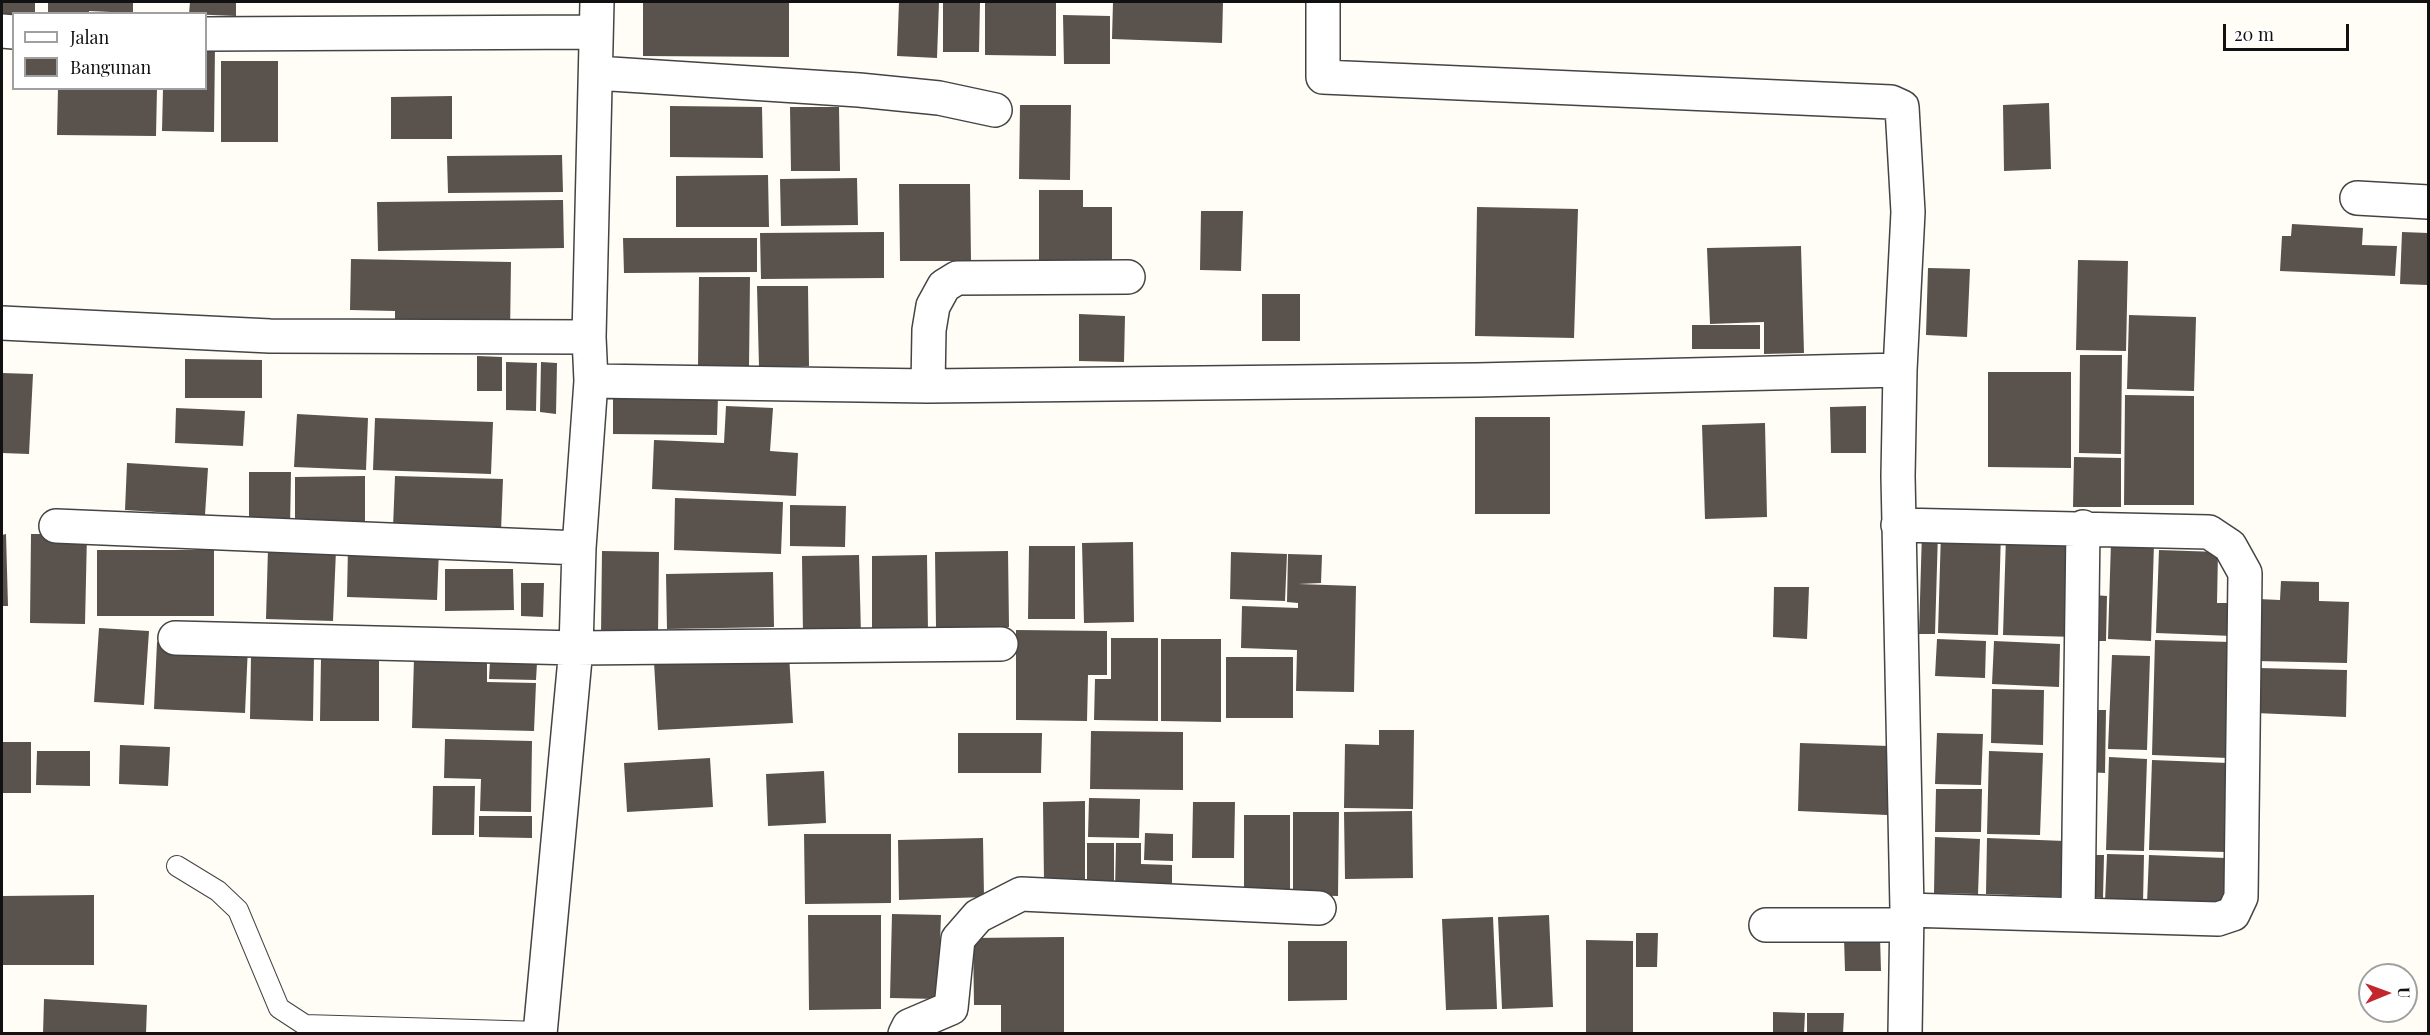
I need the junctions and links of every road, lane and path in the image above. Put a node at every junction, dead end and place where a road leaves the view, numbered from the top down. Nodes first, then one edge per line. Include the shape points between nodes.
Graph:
1 (1323, 2) edge
2 (597, 17) edge
3 (207, 34) edge
4 (596, 73) junction
5 (995, 110) dead end
6 (2357, 198) dead end
7 (2428, 202) edge
8 (1128, 277) dead end
9 (2, 323) edge
10 (589, 337) junction
11 (1900, 370) junction
12 (591, 381) junction
13 (928, 386) junction
14 (1898, 525) junction
15 (56, 526) dead end
16 (2084, 527) junction
17 (579, 548) junction
18 (175, 638) dead end
19 (1001, 644) dead end
20 (576, 648) junction
21 (177, 866) dead end
22 (1319, 908) dead end
23 (2078, 914) junction
24 (1907, 917) junction
25 (1766, 925) dead end
26 (540, 1033) edge
27 (905, 1034) edge
28 (1905, 1034) edge

1 - 11 street via 1323,77 1891,102 1902,107 1908,212
2 - 3 street
2 - 4 street
4 - 5 street via 860,90 939,98
4 - 10 street
6 - 7 street
8 - 13 street via 957,278 944,286 933,306
9 - 10 street via 270,336
10 - 12 street
11 - 13 street via 1477,380
11 - 14 street
12 - 13 street
12 - 17 street
14 - 16 street
14 - 24 street
15 - 17 street
16 - 23 street
16 - 23 street via 2209,532 2229,546 2245,573 2241,897 2233,914 2218,919
17 - 20 street
18 - 20 street
19 - 20 street
20 - 26 street
21 - 26 lane via 218,891 238,910 279,1008 305,1025
22 - 27 street via 1021,894 978,916 958,939 951,1008 909,1026
23 - 24 street
24 - 25 street
24 - 28 street

